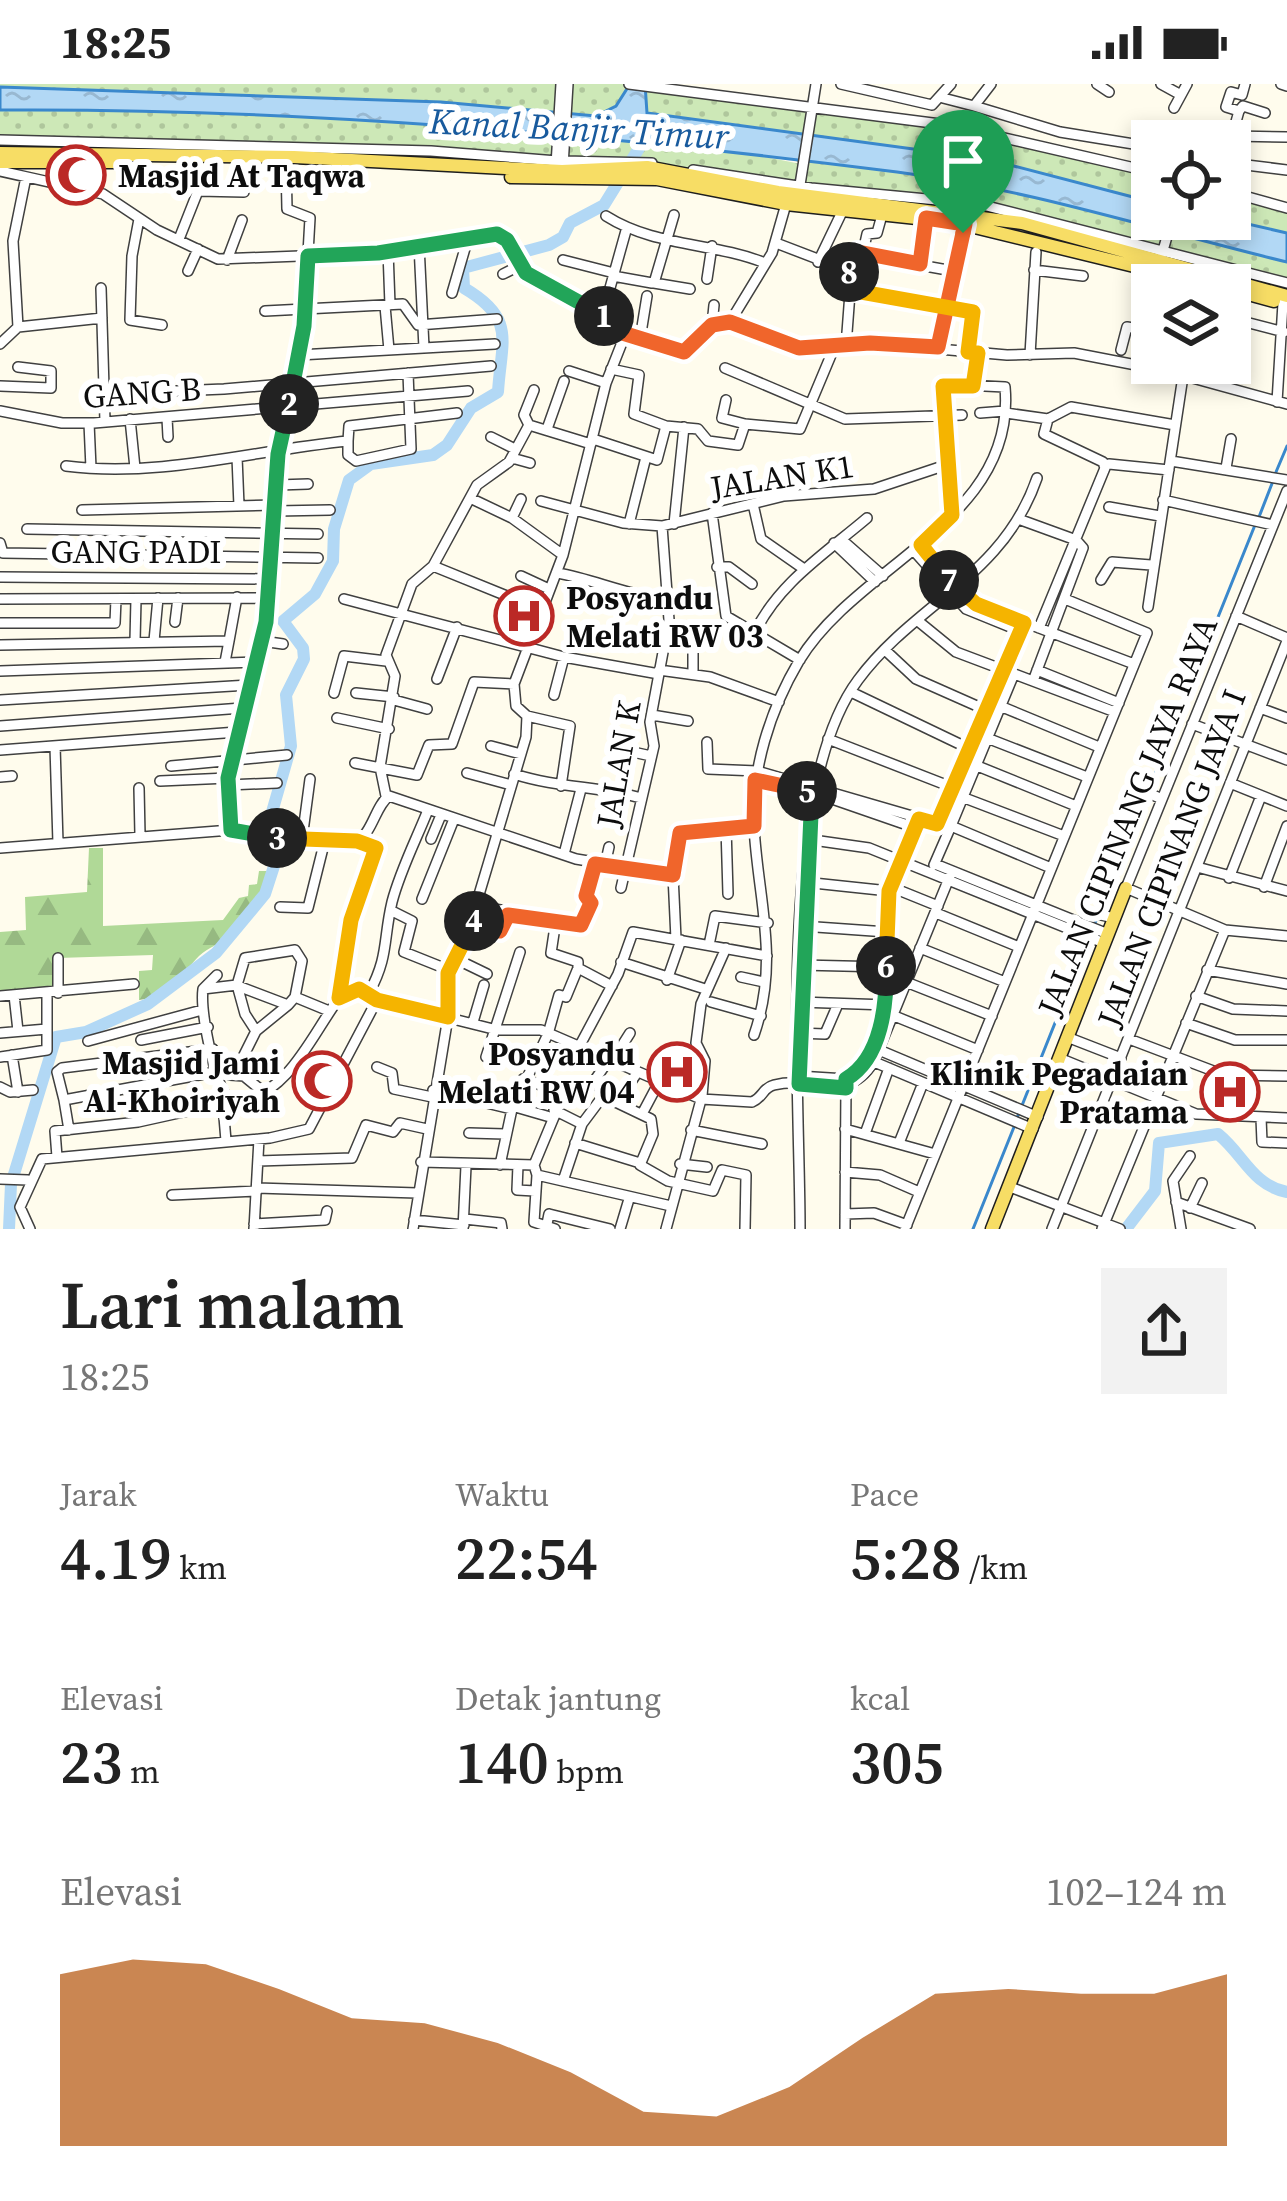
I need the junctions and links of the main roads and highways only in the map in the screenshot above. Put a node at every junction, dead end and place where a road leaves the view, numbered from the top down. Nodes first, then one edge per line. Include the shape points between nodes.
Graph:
1 (0, 162) edge
2 (58, 164) junction
3 (655, 174) junction
4 (598, 175) junction
5 (54, 181) road end
6 (1162, 258) junction
7 (1171, 264) edge
8 (1251, 294) edge
9 (1286, 301) edge
10 (1126, 888) road end
11 (992, 1229) edge

1 - 2 main road
1 - 4 main road via 560,162
2 - 4 main road
2 - 5 main road
3 - 4 main road
3 - 6 main road via 786,204 926,218
3 - 6 main road via 799,187 1022,223
6 - 7 main road
6 - 9 main road
8 - 9 main road
10 - 11 main road, JALAN CIPINANG JAYA RAYA via 1102,914 1067,1037

